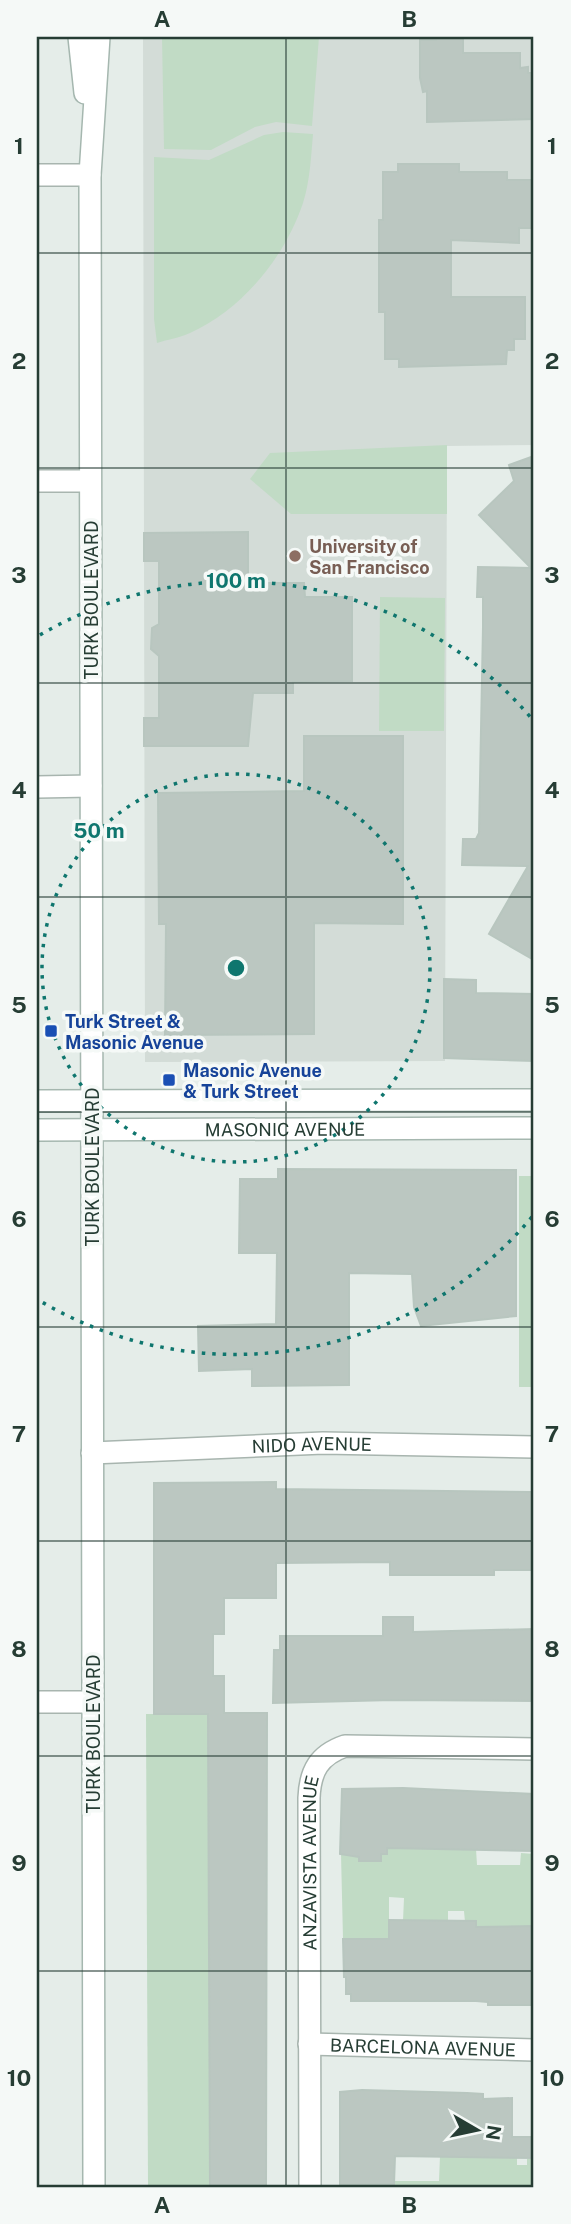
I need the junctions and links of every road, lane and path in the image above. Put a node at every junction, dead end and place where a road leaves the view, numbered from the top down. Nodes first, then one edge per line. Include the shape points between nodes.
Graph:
1 (79, 37) edge
2 (99, 37) edge
3 (90, 147) junction
4 (37, 175) edge
5 (90, 175) junction
6 (37, 481) edge
7 (90, 481) junction
8 (91, 786) junction
9 (37, 787) edge
10 (534, 1100) edge
11 (37, 1101) edge
12 (91, 1101) junction
13 (534, 1128) edge
14 (37, 1130) edge
15 (92, 1130) junction
16 (534, 1447) edge
17 (92, 1453) junction
18 (37, 1702) edge
19 (93, 1702) junction
20 (534, 1749) edge
21 (310, 2044) junction
22 (534, 2050) edge
23 (94, 2187) edge
24 (310, 2187) edge

1 - 3 street, TURK BOULEVARD
2 - 3 street, TURK BOULEVARD
3 - 5 street, TURK BOULEVARD
4 - 5 street
5 - 7 street, TURK BOULEVARD
6 - 7 street
7 - 8 street, TURK BOULEVARD
8 - 9 street
8 - 12 street, TURK BOULEVARD
10 - 12 street, MASONIC AVENUE
11 - 12 street, MASONIC AVENUE
12 - 15 street, TURK BOULEVARD
13 - 15 street, MASONIC AVENUE
14 - 15 street, MASONIC AVENUE
15 - 17 street, TURK BOULEVARD
16 - 17 street, NIDO AVENUE via 323,1443
17 - 19 street, TURK BOULEVARD
18 - 19 street
19 - 23 street, TURK BOULEVARD
20 - 21 street, ANZAVISTA AVENUE via 360,1744 333,1750 318,1763 309,1798
21 - 22 street, BARCELONA AVENUE
21 - 24 street, ANZAVISTA AVENUE

